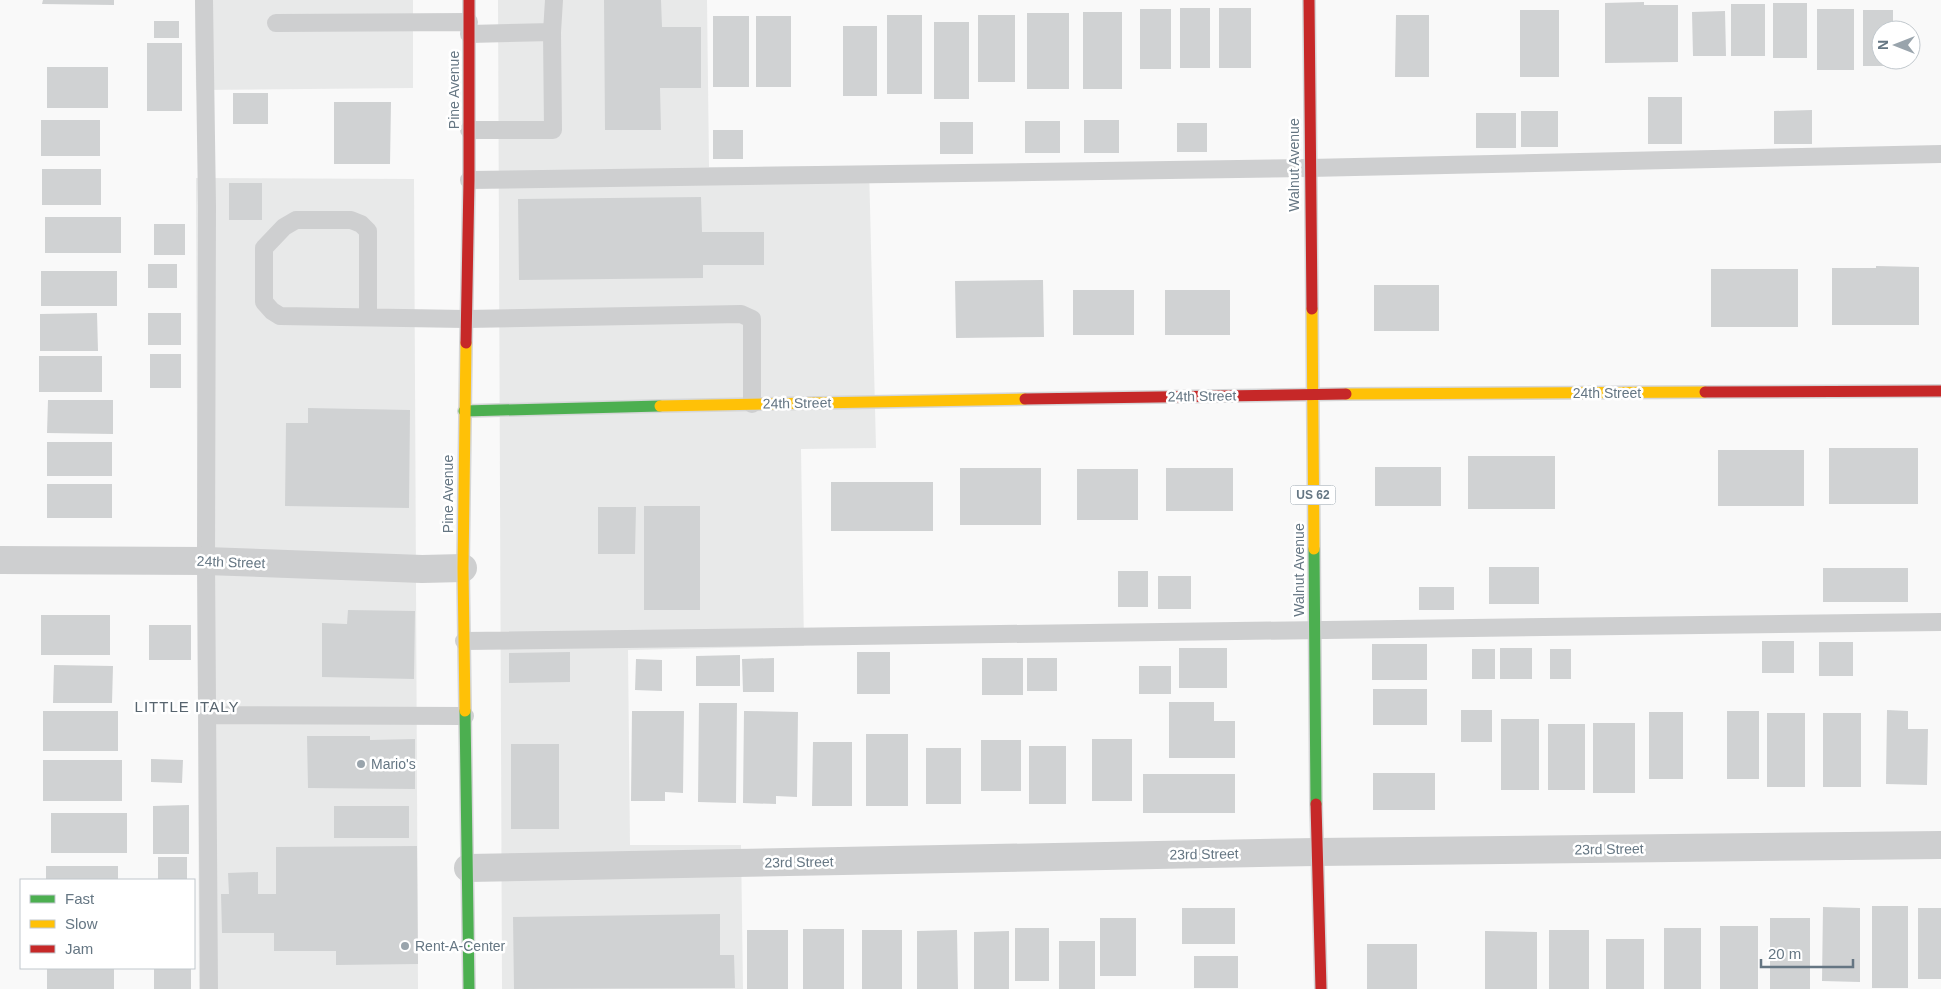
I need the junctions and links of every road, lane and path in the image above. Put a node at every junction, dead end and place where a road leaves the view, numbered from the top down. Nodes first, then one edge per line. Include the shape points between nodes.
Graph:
1 (204, 0) edge
2 (469, 0) edge
3 (554, 0) edge
4 (1309, 0) edge
5 (276, 23) dead end
6 (469, 28) junction
7 (552, 32) junction
8 (469, 130) junction
9 (1941, 154) edge
10 (1309, 168) junction
11 (469, 180) junction
12 (368, 317) junction
13 (465, 319) junction
14 (1941, 391) edge
15 (1312, 394) junction
16 (752, 404) junction
17 (464, 411) junction
18 (0, 560) edge
19 (206, 561) junction
20 (463, 568) junction
21 (1941, 622) edge
22 (1314, 631) junction
23 (464, 641) junction
24 (208, 715) junction
25 (465, 716) junction
26 (1941, 845) edge
27 (1316, 852) junction
28 (468, 868) junction
29 (209, 989) edge
30 (469, 989) edge
31 (1321, 989) edge

1 - 19 lane
2 - 6 main road, Pine Avenue
3 - 7 lane
4 - 10 main road, Walnut Avenue / US 62
5 - 6 lane
6 - 7 lane
6 - 8 main road, Pine Avenue
7 - 8 lane via 554,130
8 - 11 main road, Pine Avenue
9 - 10 lane
10 - 11 lane
10 - 15 main road, Walnut Avenue / US 62
11 - 13 main road, Pine Avenue
12 - 12 lane via 280,316 272,311 264,302 264,248 284,227 296,220 351,220 361,224 368,231
12 - 13 lane
13 - 16 lane via 741,314 752,319
13 - 17 main road, Pine Avenue
14 - 15 main road, 24th Street
15 - 16 main road, 24th Street
15 - 22 main road, Walnut Avenue / US 62
16 - 17 main road, 24th Street
17 - 20 main road, Pine Avenue
18 - 19 street, 24th Street
19 - 20 street, 24th Street
19 - 24 lane
20 - 23 main road, Pine Avenue
21 - 22 lane
22 - 23 lane
22 - 27 main road, Walnut Avenue / US 62
23 - 25 main road, Pine Avenue
24 - 25 lane
24 - 29 lane
25 - 28 main road, Pine Avenue
26 - 27 street, 23rd Street
27 - 28 street, 23rd Street
27 - 31 main road, Walnut Avenue / US 62
28 - 30 main road, Pine Avenue

